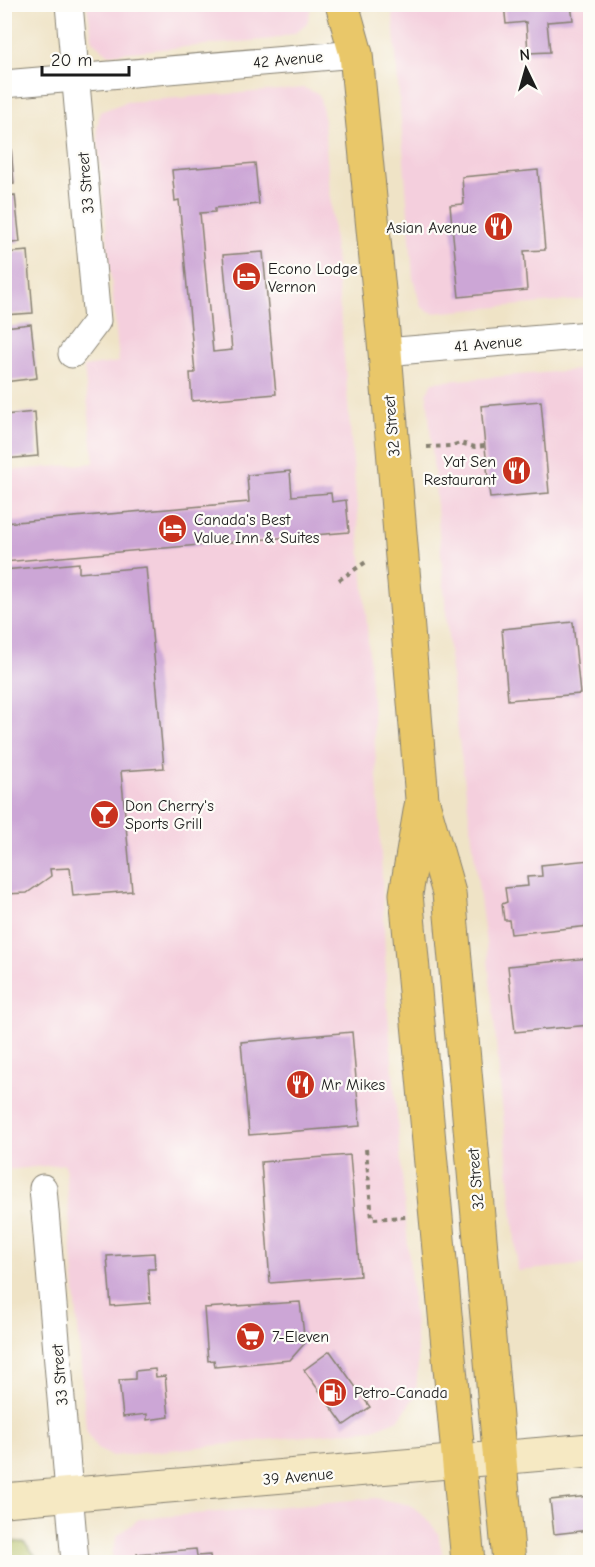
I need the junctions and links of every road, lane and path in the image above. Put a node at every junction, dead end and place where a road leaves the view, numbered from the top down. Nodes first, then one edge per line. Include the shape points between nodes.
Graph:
1 (69, 4) edge
2 (342, 4) edge
3 (361, 4) edge
4 (356, 54) junction
5 (76, 78) junction
6 (4, 84) edge
7 (591, 335) edge
8 (385, 352) junction
9 (72, 354) dead end
10 (485, 446) dead end
11 (426, 447) dead end
12 (366, 562) dead end
13 (339, 580) dead end
14 (422, 799) junction
15 (366, 1149) dead end
16 (43, 1188) dead end
17 (410, 1216) dead end
18 (591, 1450) edge
19 (500, 1458) junction
20 (459, 1462) junction
21 (68, 1495) junction
22 (4, 1500) edge
23 (75, 1563) edge
24 (468, 1563) edge
25 (508, 1563) edge

1 - 5 street, 33 Street
2 - 4 highway, 32 Street
3 - 4 highway, 32 Street
4 - 5 street, 42 Avenue
4 - 8 highway, 32 Street
5 - 6 street, 42 Avenue
5 - 9 street, 33 Street via 96,321
7 - 8 street, 41 Avenue
8 - 14 highway, 32 Street
10 - 11 path via 460,443
12 - 13 path
14 - 19 highway, 32 Street via 449,893
14 - 20 highway, 32 Street via 406,894
15 - 17 path via 372,1219
16 - 21 street, 33 Street
18 - 19 street, 39 Avenue
19 - 20 street, 39 Avenue
19 - 25 highway, 32 Street
20 - 21 street, 39 Avenue
20 - 24 highway, 32 Street
21 - 22 street, 39 Avenue
21 - 23 street, 33 Street

